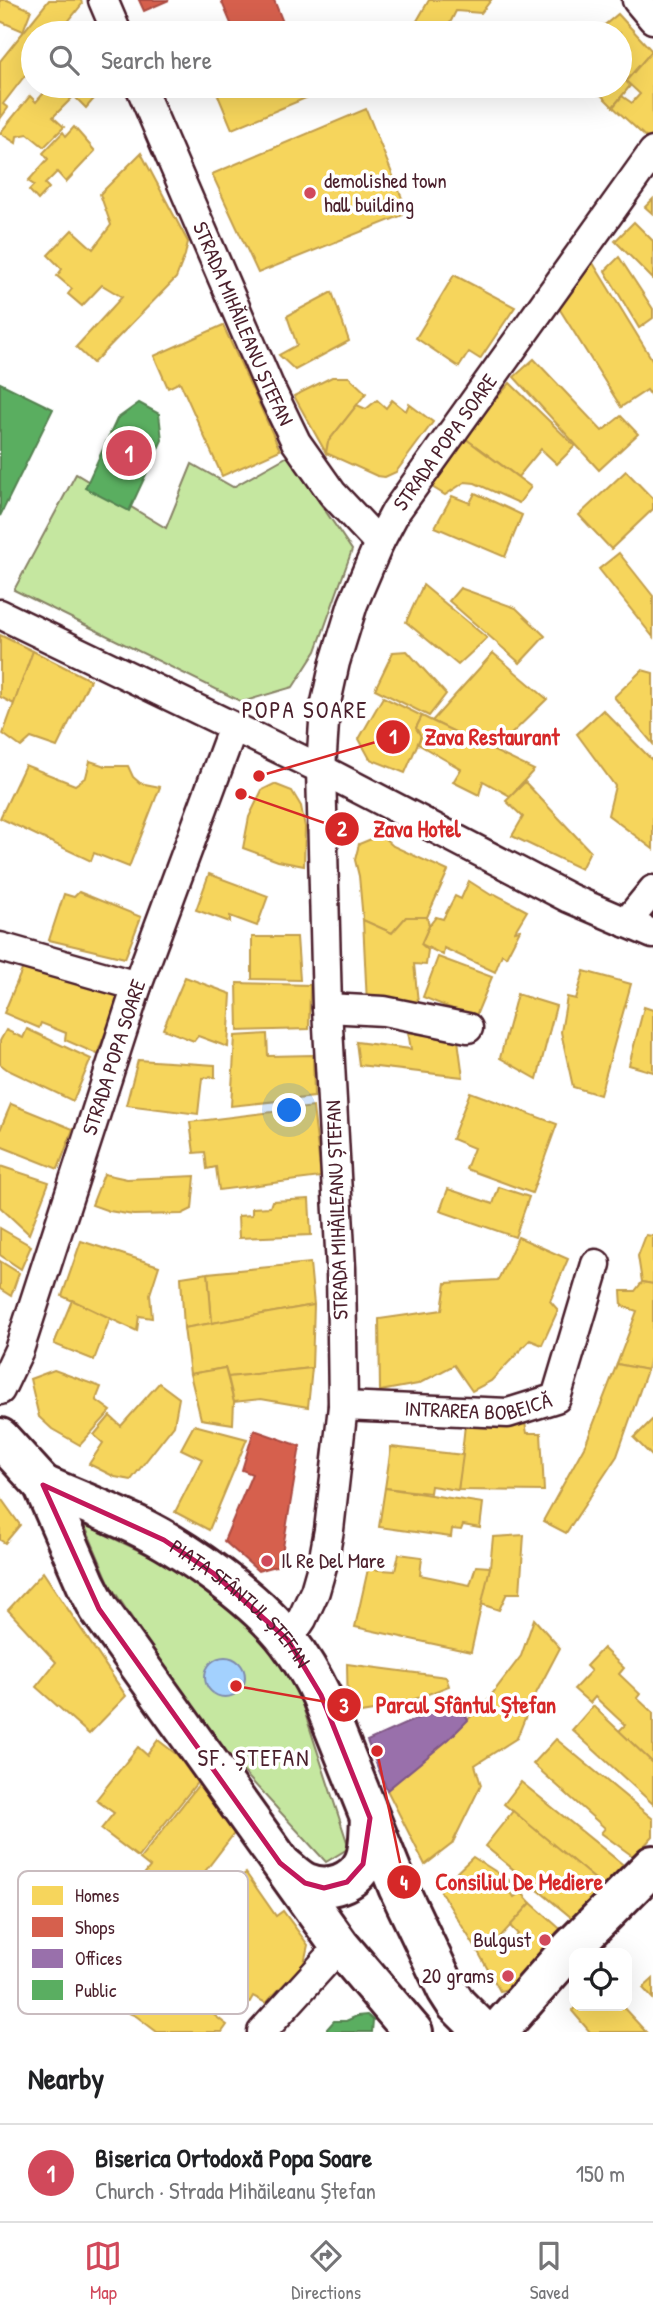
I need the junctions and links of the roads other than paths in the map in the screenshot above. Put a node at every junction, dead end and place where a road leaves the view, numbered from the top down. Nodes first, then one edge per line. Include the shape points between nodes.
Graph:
1 (103, 0) edge
2 (637, 0) edge
3 (653, 19) edge
4 (112, 21) edge
5 (145, 98) edge
6 (653, 152) edge
7 (379, 543) junction
8 (0, 614) edge
9 (233, 727) junction
10 (321, 769) junction
11 (653, 890) edge
12 (626, 923) junction
13 (653, 934) edge
14 (0, 947) edge
15 (137, 986) junction
16 (327, 1008) junction
17 (468, 1028) dead end
18 (596, 1264) dead end
19 (0, 1390) edge
20 (343, 1406) junction
21 (0, 1438) edge
22 (43, 1485) junction
23 (136, 1525) junction
24 (86, 1584) junction
25 (288, 1640) junction
26 (370, 1818) junction
27 (280, 1863) junction
28 (653, 1865) edge
29 (340, 1946) junction
30 (262, 2032) edge
31 (413, 2032) edge
32 (484, 2032) edge
33 (497, 2032) edge

1 - 4 street
2 - 3 street
5 - 7 street, STRADA MIHĂILEANU ȘTEFAN via 296,442 332,493
6 - 7 street, STRADA POPA SOARE via 413,484
7 - 10 street, STRADA POPA SOARE via 335,662 325,707
8 - 9 street
9 - 10 street
9 - 15 street, STRADA POPA SOARE
10 - 12 street
10 - 16 street, STRADA MIHĂILEANU ȘTEFAN
11 - 12 street
12 - 13 street
14 - 15 street
15 - 19 street, STRADA POPA SOARE via 19,1350
16 - 17 street via 384,1011
16 - 20 street, STRADA MIHĂILEANU ȘTEFAN via 341,1268
18 - 20 street, INTRAREA BOBEICĂ via 556,1398 508,1413
20 - 25 street, STRADA MIHĂILEANU ȘTEFAN via 323,1563 302,1619
21 - 22 street, PIAȚA SFÂNTUL ȘTEFAN
22 - 23 street, PIAȚA SFÂNTUL ȘTEFAN
22 - 24 street, PIAȚA SFÂNTUL ȘTEFAN
23 - 24 street via 120,1525 95,1541 87,1559
23 - 25 street, PIAȚA SFÂNTUL ȘTEFAN via 214,1573
24 - 27 street, PIAȚA SFÂNTUL ȘTEFAN via 99,1609
25 - 26 street, PIAȚA SFÂNTUL ȘTEFAN via 321,1695
26 - 27 street, PIAȚA SFÂNTUL ȘTEFAN via 363,1864 347,1882 324,1888 305,1883
26 - 32 street, PIAȚA SFÂNTUL ȘTEFAN via 447,1990
27 - 29 street, PIAȚA SFÂNTUL ȘTEFAN
28 - 33 street via 580,1938
29 - 30 street
29 - 31 street, PIAȚA SFÂNTUL ȘTEFAN

